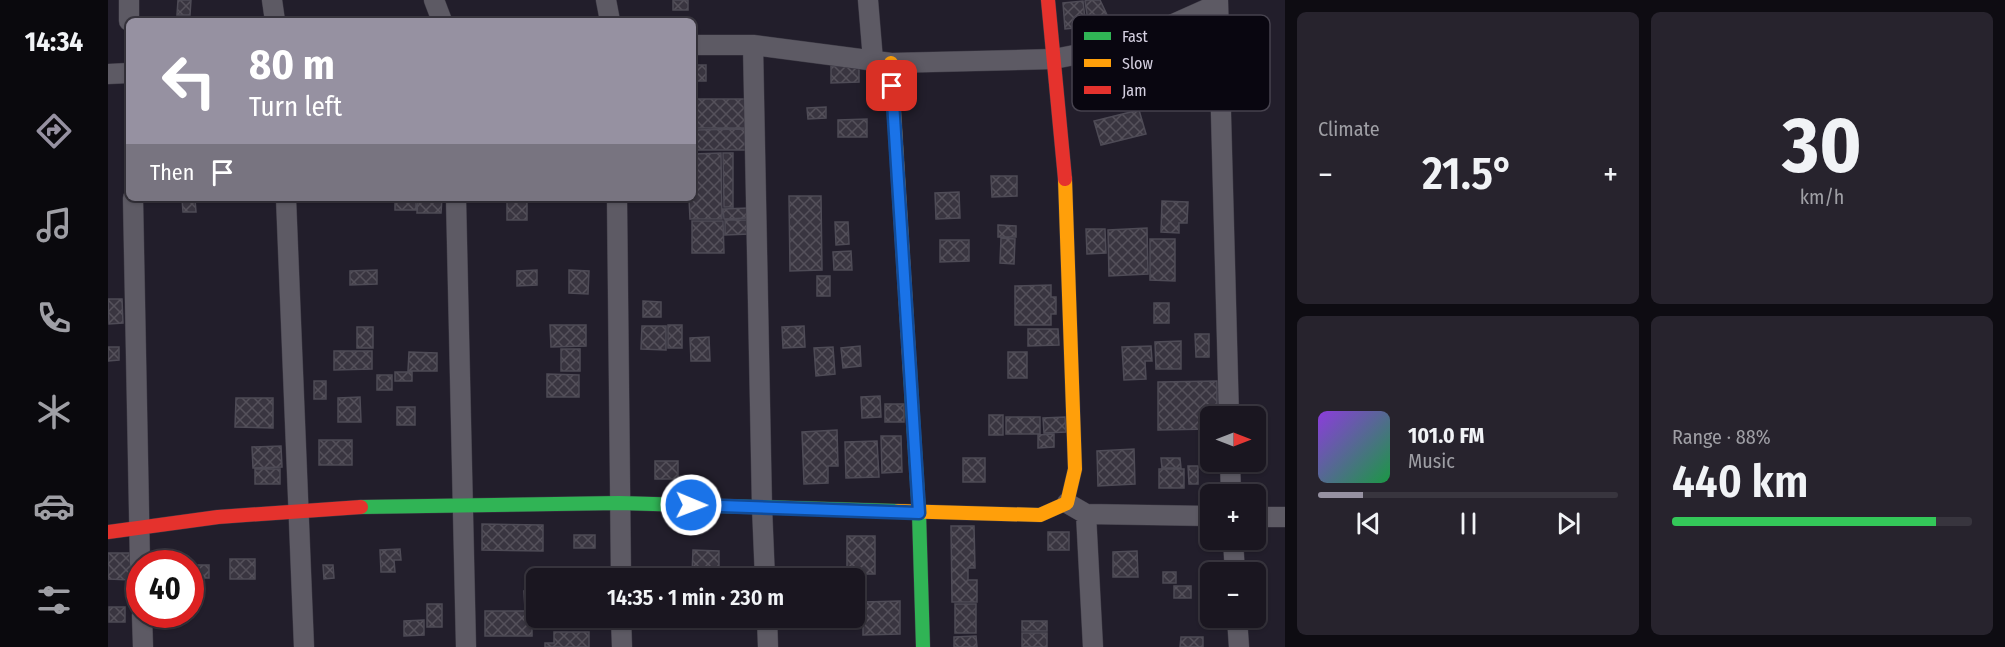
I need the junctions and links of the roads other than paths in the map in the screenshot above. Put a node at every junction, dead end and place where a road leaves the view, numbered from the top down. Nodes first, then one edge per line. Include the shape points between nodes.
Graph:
1 (129, 0) edge
2 (272, 0) edge
3 (434, 0) edge
4 (606, 0) edge
5 (868, 0) edge
6 (1048, 0) edge
7 (1218, 2) edge
8 (1191, 15) edge
9 (129, 18) edge
10 (275, 18) edge
11 (441, 18) edge
12 (609, 18) edge
13 (696, 45) edge
14 (753, 45) junction
15 (1072, 55) edge
16 (1054, 59) junction
17 (882, 62) junction
18 (126, 73) edge
19 (108, 74) edge
20 (1221, 111) edge
21 (133, 201) edge
22 (286, 201) edge
23 (456, 201) edge
24 (617, 201) edge
25 (1229, 406) edge
26 (619, 503) junction
27 (1067, 503) junction
28 (463, 506) junction
29 (762, 507) junction
30 (298, 510) junction
31 (919, 513) junction
32 (1086, 514) junction
33 (1200, 516) edge
34 (1266, 517) edge
35 (1285, 517) edge
36 (138, 530) junction
37 (108, 532) edge
38 (139, 550) edge
39 (621, 568) edge
40 (765, 568) edge
41 (142, 628) edge
42 (621, 628) edge
43 (767, 628) edge
44 (1238, 628) edge
45 (143, 647) edge
46 (304, 647) edge
47 (466, 647) edge
48 (622, 647) edge
49 (768, 647) edge
50 (924, 647) edge
51 (1093, 647) edge
52 (1239, 647) edge

1 - 9 street
2 - 10 street
3 - 11 street
4 - 12 street
5 - 17 street
6 - 16 street
7 - 8 street
13 - 14 street
14 - 17 street
14 - 29 street
15 - 16 street
16 - 17 street
16 - 27 street via 1065,168 1075,457
17 - 31 street
18 - 19 street
20 - 25 street
21 - 36 street
22 - 30 street
23 - 28 street
24 - 26 street
26 - 28 street
26 - 29 street
26 - 39 street
27 - 31 street via 1040,515
27 - 32 street
28 - 30 street
28 - 47 street
29 - 31 street
29 - 40 street
30 - 36 street
30 - 46 street
31 - 50 street
32 - 33 street
32 - 51 street
34 - 35 street
36 - 37 street
36 - 38 street
41 - 45 street
42 - 48 street
43 - 49 street
44 - 52 street

